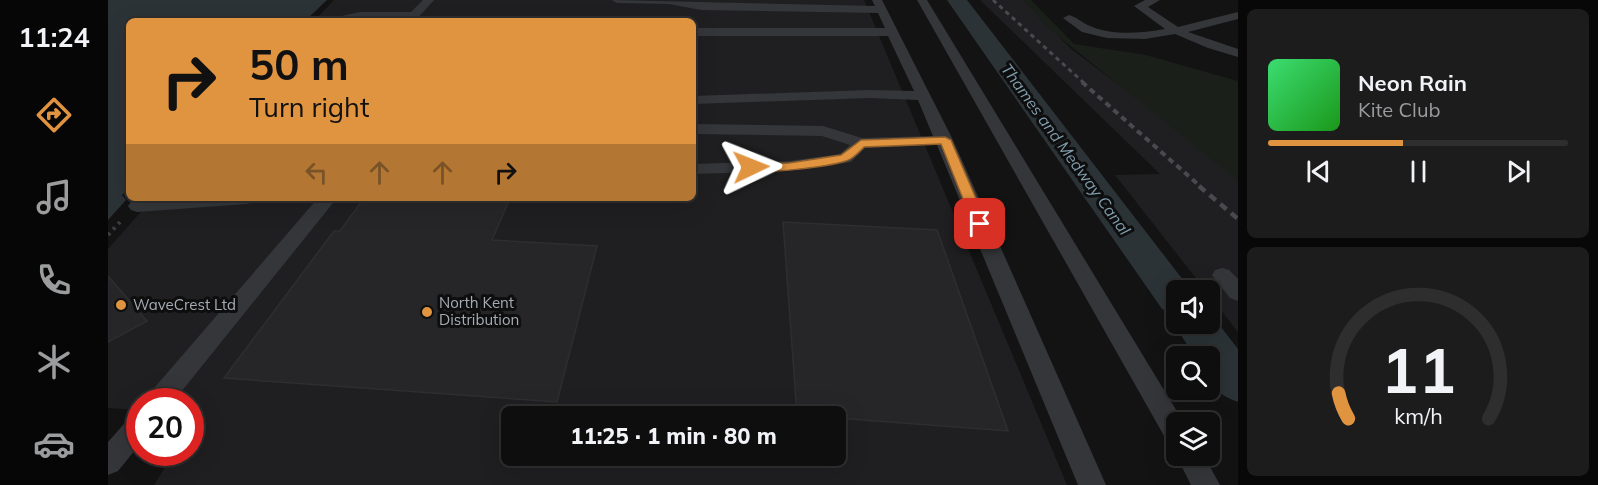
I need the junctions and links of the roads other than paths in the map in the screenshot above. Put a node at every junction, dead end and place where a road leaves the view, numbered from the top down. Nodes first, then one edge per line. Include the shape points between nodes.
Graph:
1 (429, 0) edge
2 (617, 0) edge
3 (922, 0) edge
4 (1155, 0) edge
5 (879, 5) edge
6 (1238, 15) edge
7 (346, 18) edge
8 (411, 18) edge
9 (1069, 18) dead end
10 (1178, 30) junction
11 (696, 32) edge
12 (893, 32) junction
13 (1238, 53) edge
14 (925, 96) junction
15 (696, 100) edge
16 (696, 129) edge
17 (945, 140) junction
18 (861, 143) junction
19 (696, 169) edge
20 (206, 201) edge
21 (329, 201) edge
22 (137, 206) dead end
23 (1222, 275) dead end
24 (1238, 292) edge
25 (170, 388) edge
26 (1166, 416) edge
27 (126, 441) edge
28 (108, 462) edge
29 (1195, 466) edge
30 (1092, 485) edge
31 (1206, 485) edge

1 - 8 lane
2 - 5 lane via 669,1 701,7
3 - 26 lane
4 - 10 lane via 1140,6 1153,19
5 - 12 lane
6 - 10 lane
7 - 8 lane
9 - 10 lane via 1087,30 1117,35
10 - 13 lane
11 - 12 lane
12 - 14 lane
14 - 15 lane
14 - 17 lane
16 - 18 lane via 823,132
17 - 18 lane
17 - 30 lane
18 - 19 lane via 845,158 789,166
20 - 22 lane
21 - 25 lane
23 - 24 lane
27 - 28 lane
29 - 31 lane

